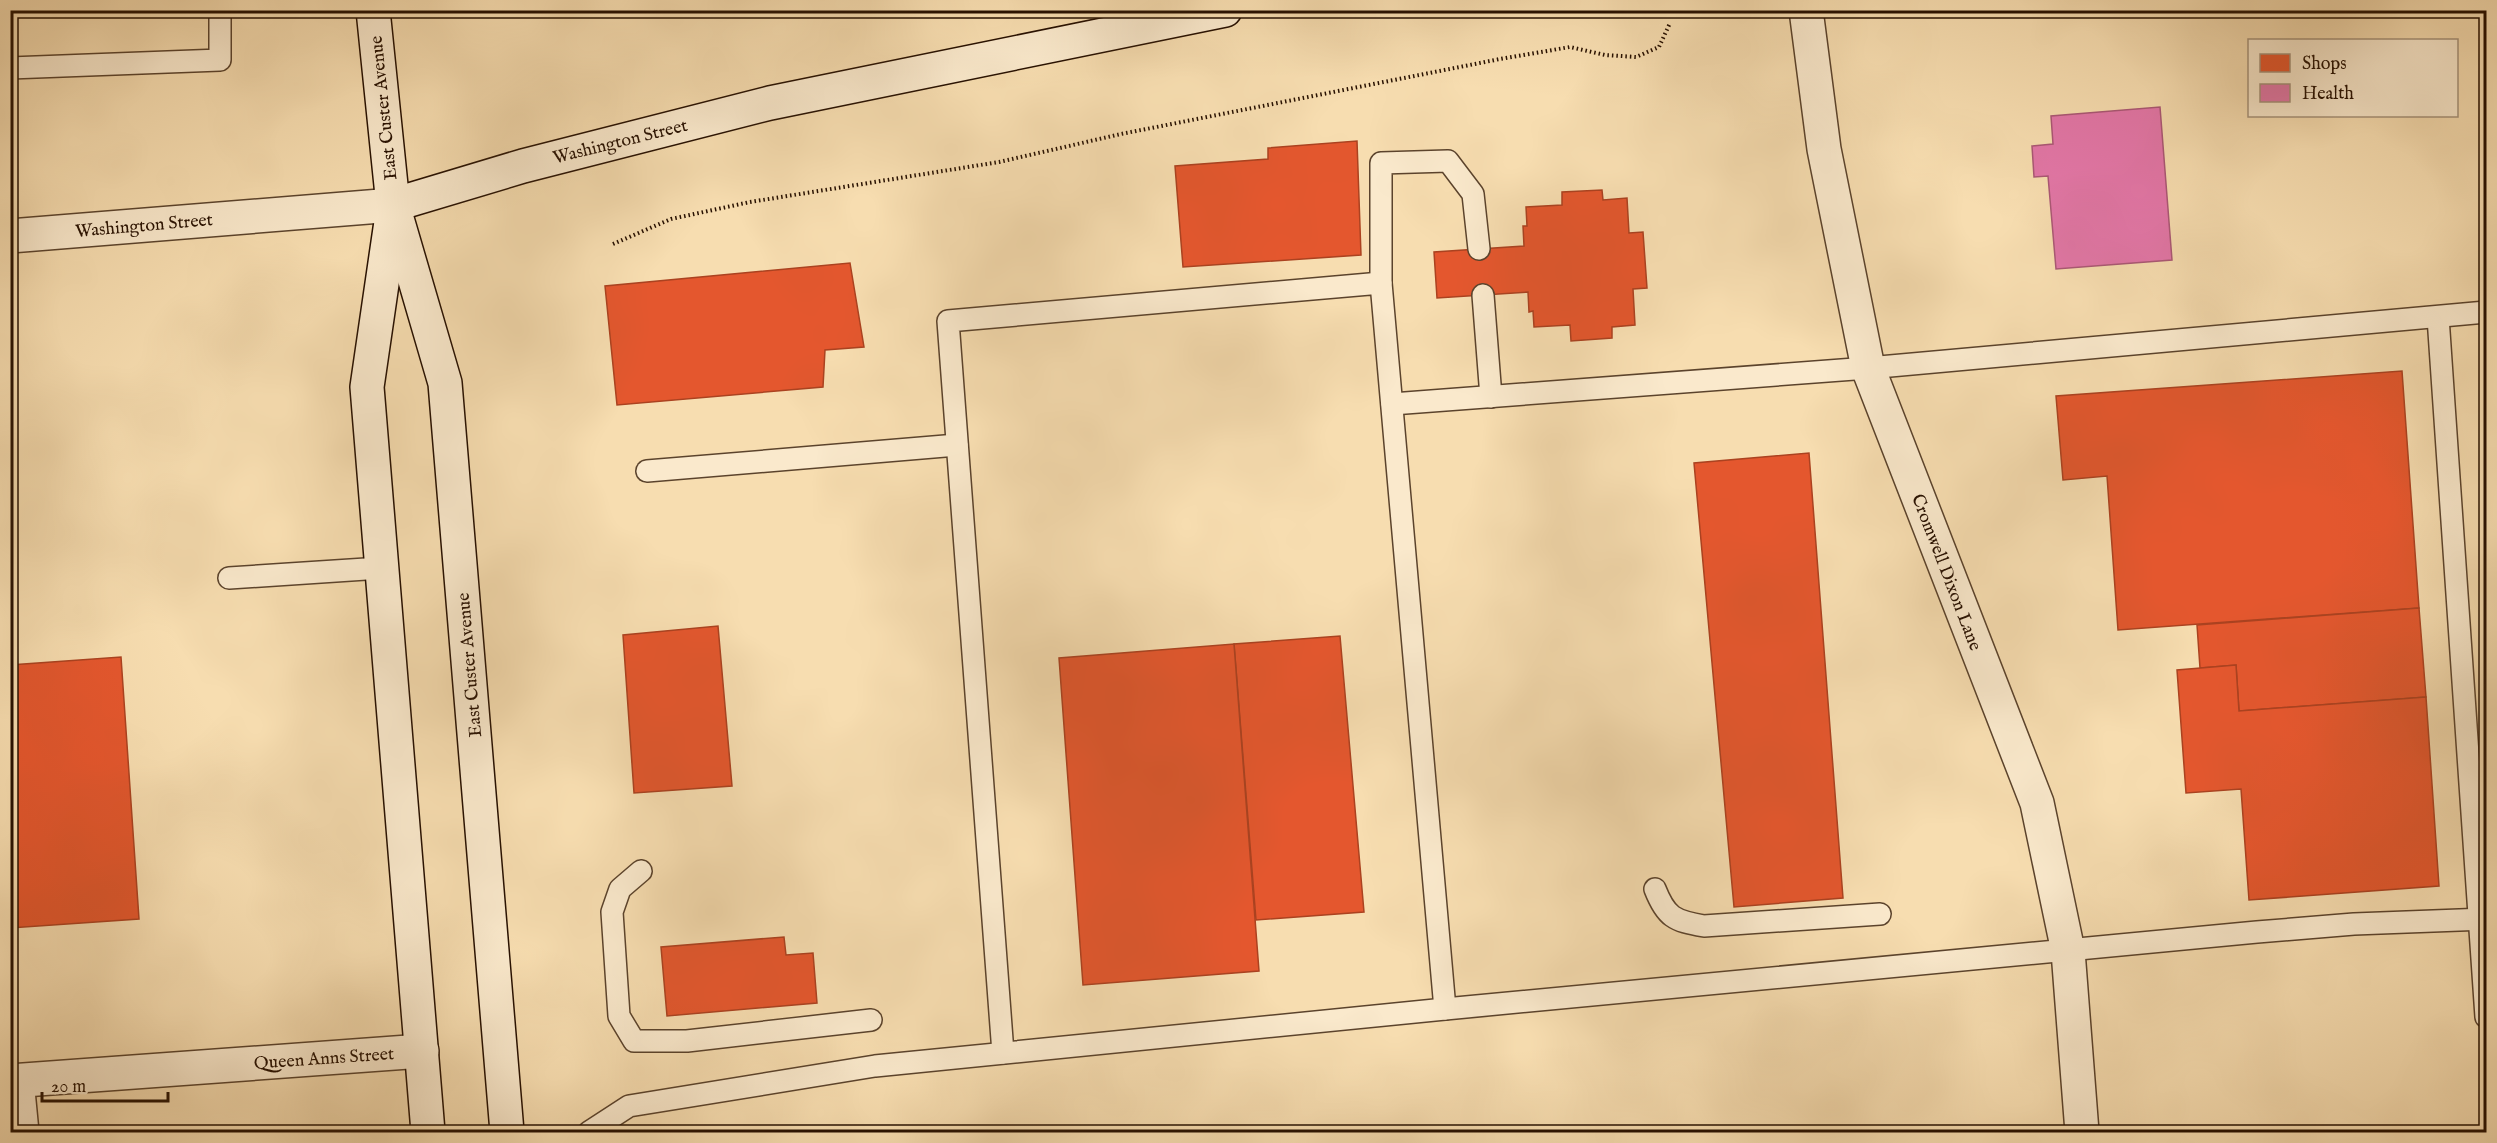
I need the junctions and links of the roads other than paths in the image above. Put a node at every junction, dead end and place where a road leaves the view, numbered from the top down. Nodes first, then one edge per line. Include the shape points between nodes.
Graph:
1 (220, 10) edge
2 (374, 10) edge
3 (1225, 10) edge
4 (1806, 10) edge
5 (10, 68) edge
6 (393, 204) junction
7 (10, 236) edge
8 (1479, 249) dead end
9 (1382, 283) junction
10 (1483, 295) dead end
11 (2487, 312) edge
12 (2438, 317) junction
13 (1868, 368) junction
14 (1491, 397) junction
15 (1392, 404) junction
16 (957, 445) junction
17 (647, 471) dead end
18 (381, 568) junction
19 (229, 578) dead end
20 (641, 871) dead end
21 (1655, 889) dead end
22 (1880, 914) dead end
23 (2483, 919) edge
24 (2068, 951) junction
25 (1445, 1009) junction
26 (2487, 1017) edge
27 (871, 1020) dead end
28 (422, 1051) junction
29 (1003, 1053) junction
30 (17, 1081) edge
31 (28, 1132) edge
32 (429, 1132) edge
33 (507, 1132) edge
34 (589, 1132) edge
35 (2082, 1132) edge

1 - 5 lane via 220,60
2 - 6 main road, East Custer Avenue
3 - 6 main road, Washington Street via 770,103 523,166
4 - 13 main road, Cromwell Dixon Lane via 1824,149
6 - 7 main road, Washington Street
6 - 18 main road, East Custer Avenue via 367,387
6 - 33 main road, East Custer Avenue via 446,383
8 - 9 lane via 1473,194 1448,161 1381,163
9 - 15 lane
9 - 16 lane via 948,321
10 - 14 lane
11 - 12 lane
12 - 13 lane
12 - 23 lane
13 - 14 lane
13 - 24 main road, Cromwell Dixon Lane via 2037,803
14 - 15 lane
15 - 25 lane
16 - 17 lane
16 - 29 lane
18 - 19 lane
18 - 28 main road, East Custer Avenue
20 - 27 lane via 620,889 612,912 619,1016 634,1041 687,1041
21 - 22 lane via 1663,909 1682,923 1704,926
23 - 24 lane via 2354,924
23 - 26 lane
24 - 25 lane
24 - 35 main road, Cromwell Dixon Lane
25 - 29 lane
28 - 30 main road, Queen Anns Street
28 - 32 main road, East Custer Avenue
29 - 34 lane via 875,1066 629,1106
30 - 31 lane

